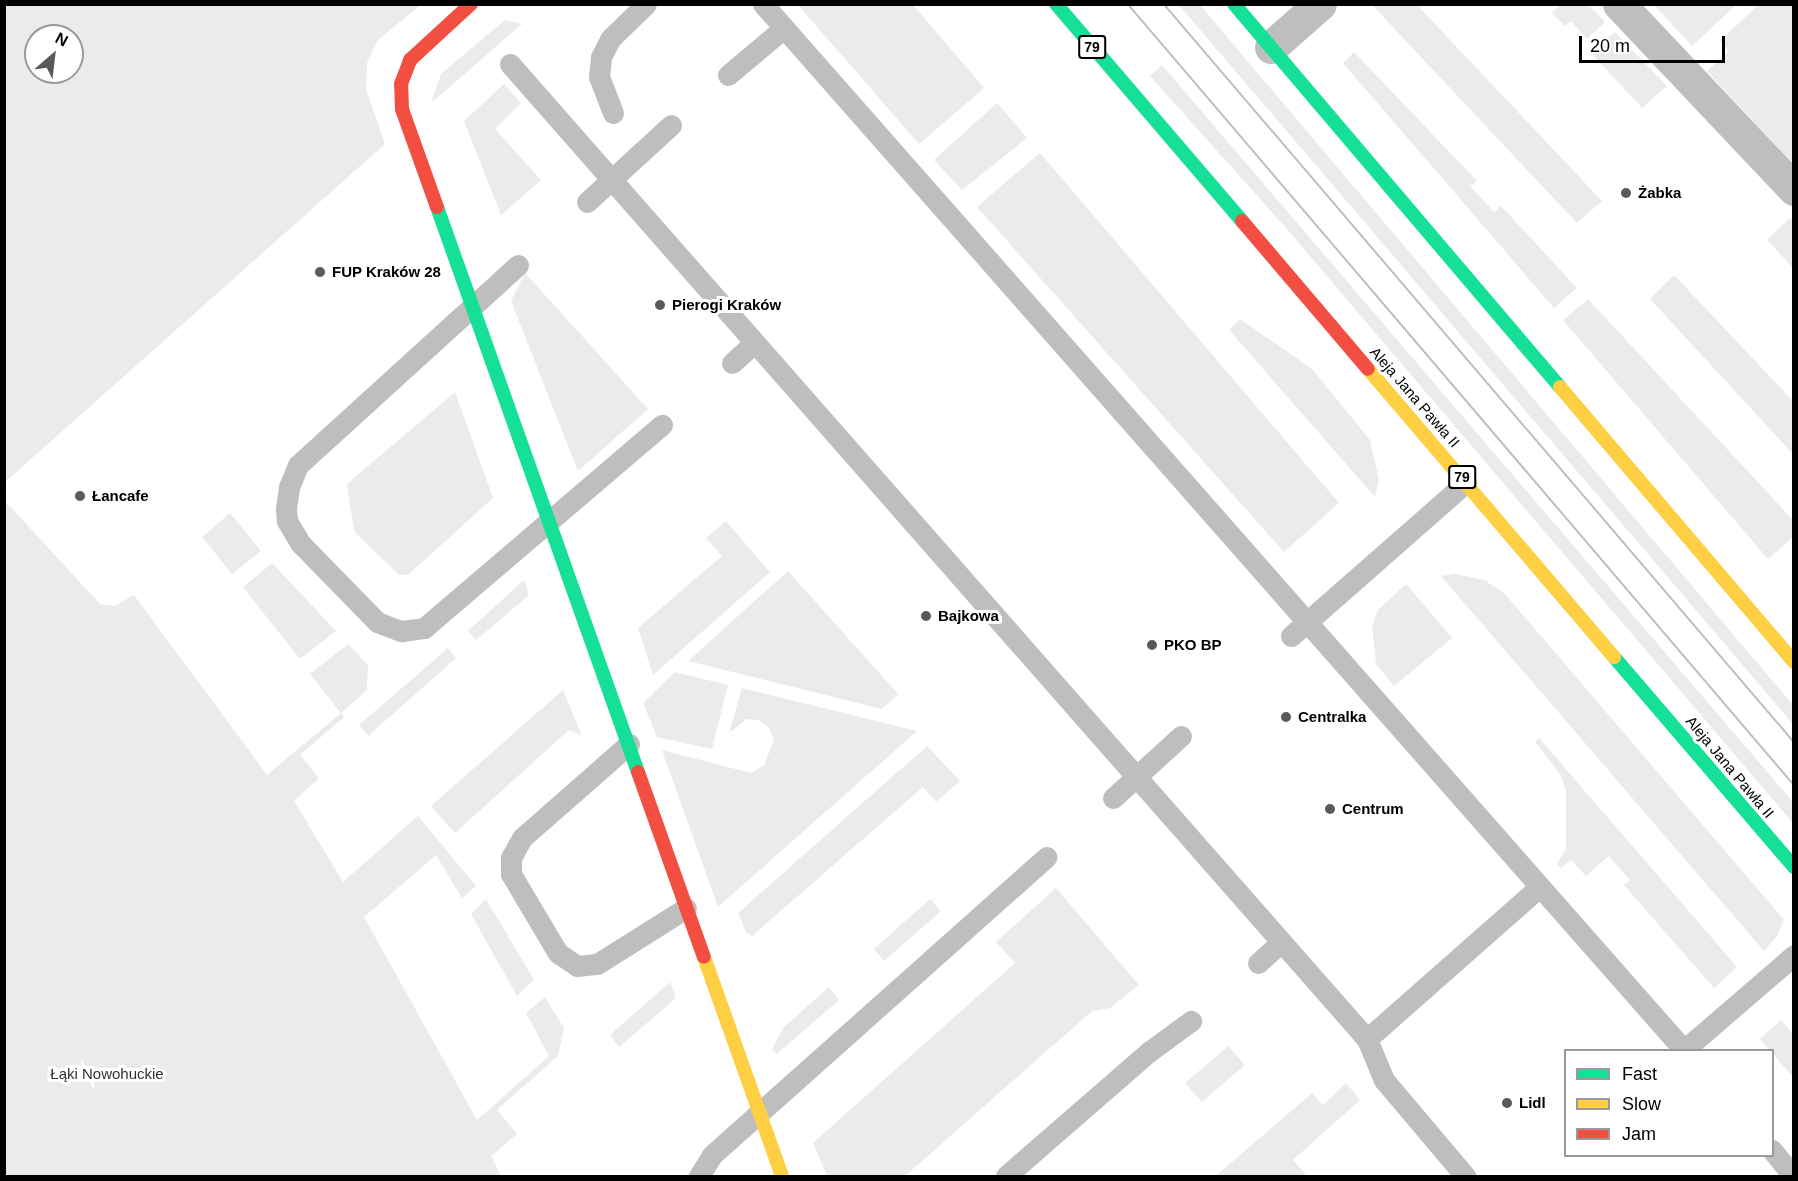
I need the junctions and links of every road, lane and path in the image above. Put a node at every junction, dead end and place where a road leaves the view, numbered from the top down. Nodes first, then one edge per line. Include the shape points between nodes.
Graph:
1 (471, 4) edge
2 (646, 4) edge
3 (763, 4) edge
4 (1056, 4) edge
5 (1234, 4) edge
6 (1320, 4) edge
7 (1618, 4) edge
8 (784, 28) junction
9 (1271, 47) junction
10 (510, 64) dead end
11 (728, 75) dead end
12 (613, 113) dead end
13 (671, 125) dead end
14 (612, 178) junction
15 (1794, 189) edge
16 (587, 202) dead end
17 (518, 265) dead end
18 (474, 305) junction
19 (754, 343) junction
20 (732, 363) dead end
21 (662, 425) dead end
22 (1466, 482) junction
23 (549, 524) junction
24 (1299, 629) junction
25 (1794, 662) edge
26 (1181, 736) dead end
27 (629, 744) junction
28 (1137, 778) junction
29 (1113, 798) dead end
30 (1047, 857) dead end
31 (1794, 867) edge
32 (1538, 888) junction
33 (687, 908) junction
34 (1281, 942) junction
35 (1794, 955) edge
36 (1258, 963) dead end
37 (1191, 1022) dead end
38 (1367, 1039) junction
39 (1683, 1049) edge
40 (1685, 1049) edge
41 (761, 1114) junction
42 (1774, 1151) edge
43 (699, 1176) edge
44 (782, 1176) edge
45 (1006, 1176) edge
46 (1465, 1176) edge
47 (1793, 1176) edge

1 - 18 main road via 415,52 405,68 400,93 402,109
2 - 12 lane via 610,39 601,57 599,77
3 - 8 lane
4 - 22 main road, Aleja Jana Pawła II / 79
5 - 9 main road
6 - 9 street
7 - 15 street
8 - 11 lane
8 - 24 lane
9 - 25 main road
10 - 14 lane
13 - 14 lane
14 - 16 lane
14 - 19 lane
17 - 18 lane
18 - 23 main road
18 - 23 lane via 306,456 289,487 287,521 301,544 365,614 401,631 433,623
19 - 20 lane
19 - 28 lane
21 - 23 lane
22 - 24 lane
22 - 31 main road, Aleja Jana Pawła II / 79
23 - 27 main road
24 - 32 lane
26 - 28 lane
27 - 33 main road
27 - 33 lane via 522,838 510,858 511,874 558,953 577,966 597,964
28 - 29 lane
28 - 34 lane
30 - 41 lane
32 - 38 lane
32 - 39 lane
33 - 41 main road
34 - 36 lane
34 - 38 lane
35 - 40 lane
37 - 45 lane via 1150,1051
38 - 46 lane via 1384,1080
41 - 43 lane via 712,1155
41 - 44 main road
42 - 47 lane

